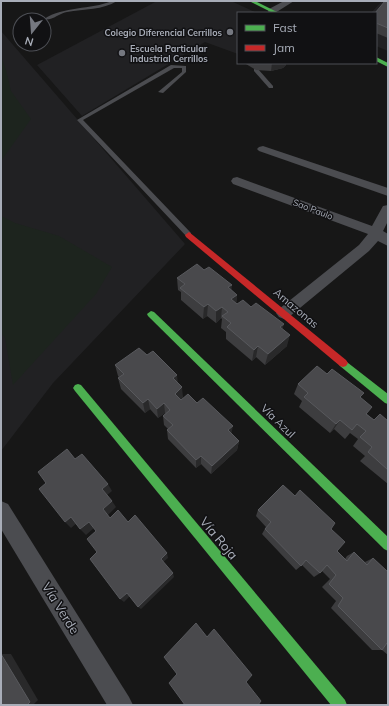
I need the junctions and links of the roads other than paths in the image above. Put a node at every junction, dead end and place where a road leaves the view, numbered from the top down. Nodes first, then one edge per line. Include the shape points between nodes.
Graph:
1 (115, 1) edge
2 (251, 1) edge
3 (290, 1) edge
4 (274, 12) edge
5 (52, 16) edge
6 (377, 59) edge
7 (388, 64) edge
8 (256, 70) dead end
9 (271, 87) dead end
10 (161, 92) dead end
11 (263, 149) dead end
12 (237, 181) dead end
13 (388, 192) edge
14 (388, 209) edge
15 (375, 232) junction
16 (189, 235) joint
17 (388, 241) edge
18 (284, 313) junction
19 (152, 314) dead end
20 (78, 388) dead end
21 (388, 400) edge
22 (1, 511) edge
23 (388, 545) edge
24 (121, 705) edge
25 (340, 705) edge

1 - 5 lane via 102,6 65,11
2 - 4 street
3 - 4 street
6 - 7 street
8 - 9 lane
10 - 16 lane via 184,72 184,67 173,66 80,120
11 - 13 street
12 - 15 street, Sao Paulo
14 - 15 street
15 - 17 street, Sao Paulo
15 - 18 street via 356,256
16 - 18 street, Amazonas
18 - 21 street, Amazonas
19 - 23 street, Vía Azul
20 - 25 street, Vía Roja
22 - 24 street, Vía Verde

